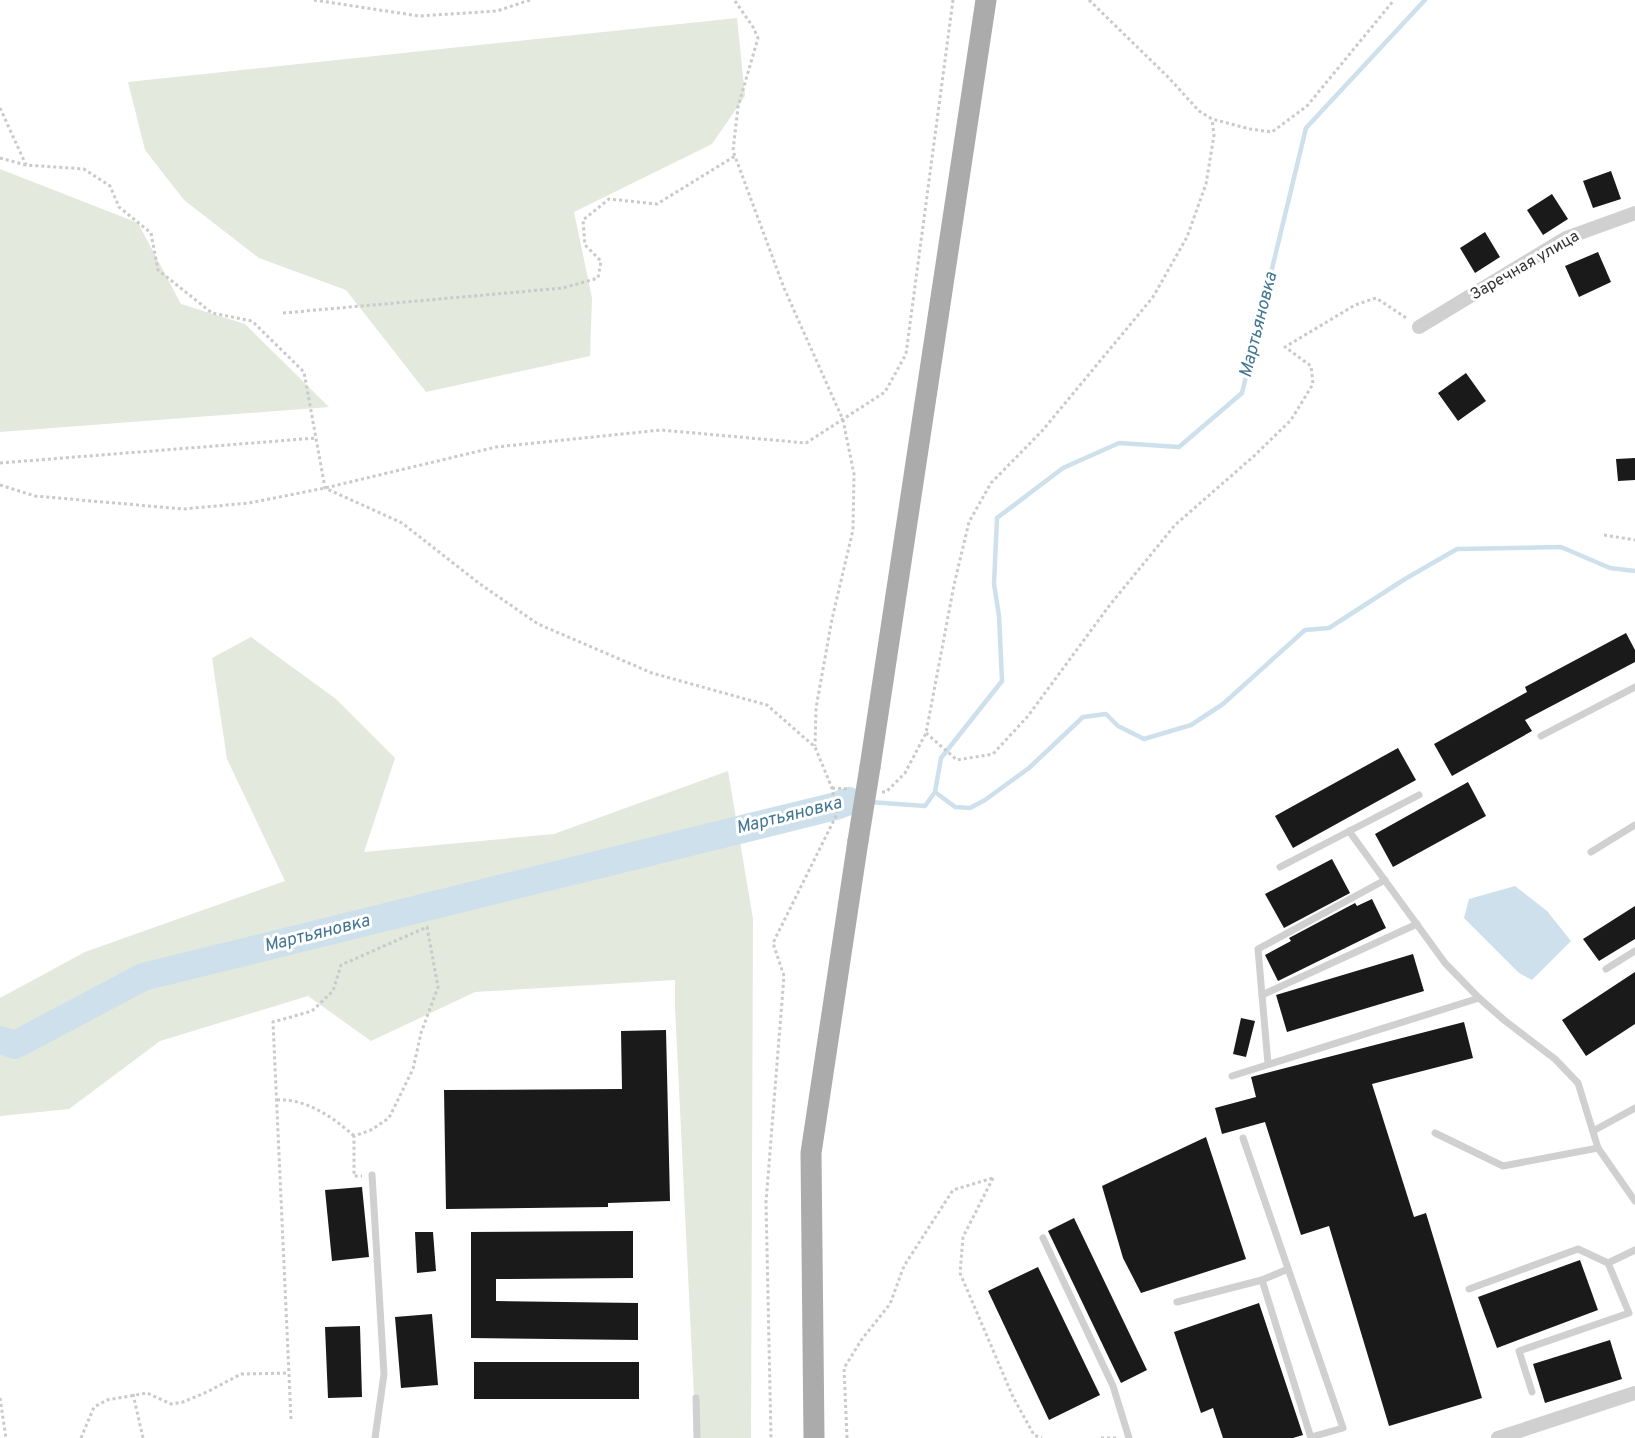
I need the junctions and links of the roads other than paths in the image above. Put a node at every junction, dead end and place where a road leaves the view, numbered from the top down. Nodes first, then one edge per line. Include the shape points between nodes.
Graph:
1 (986, 0) edge
2 (1635, 213) edge
3 (1419, 327) road end
4 (1635, 687) edge
5 (1541, 736) dead end
6 (1419, 795) dead end
7 (1635, 825) edge
8 (1349, 831) junction
9 (1591, 852) dead end
10 (1280, 867) dead end
11 (1385, 880) junction
12 (1417, 924) junction
13 (1635, 951) edge
14 (1606, 969) dead end
15 (1262, 995) junction
16 (1479, 998) junction
17 (1268, 1064) junction
18 (1233, 1076) dead end
19 (1635, 1108) edge
20 (1593, 1131) junction
21 (1434, 1133) dead end
22 (1243, 1138) dead end
23 (1598, 1148) junction
24 (372, 1175) road end
25 (1635, 1201) edge
26 (1043, 1238) dead end
27 (1635, 1250) edge
28 (1608, 1263) junction
29 (1288, 1269) junction
30 (1262, 1280) junction
31 (1469, 1289) dead end
32 (1177, 1302) dead end
33 (1532, 1392) dead end
34 (1635, 1393) edge
35 (696, 1398) dead end
36 (375, 1438) edge
37 (697, 1438) edge
38 (814, 1438) edge
39 (1129, 1438) edge
40 (1311, 1438) edge
41 (1498, 1438) edge

1 - 38 main road, bridge via 811,1153
2 - 3 street, Заречная улица via 1566,238
4 - 5 lane
6 - 8 lane
7 - 9 lane
8 - 10 lane
8 - 11 lane
11 - 12 lane
11 - 15 lane via 1258,949
12 - 15 lane
12 - 16 lane via 1445,963
13 - 14 lane
15 - 17 lane
16 - 17 lane
16 - 20 lane via 1555,1059 1578,1083
17 - 18 lane
19 - 20 lane
20 - 23 lane
21 - 23 lane via 1503,1166
22 - 29 lane
23 - 25 lane
24 - 36 lane via 384,1374
26 - 39 lane via 1113,1386
27 - 28 lane
28 - 31 lane via 1578,1249
28 - 33 lane via 1629,1313 1519,1352
29 - 30 lane
29 - 40 lane via 1342,1428
30 - 32 lane
30 - 40 lane
34 - 41 street
35 - 37 lane

